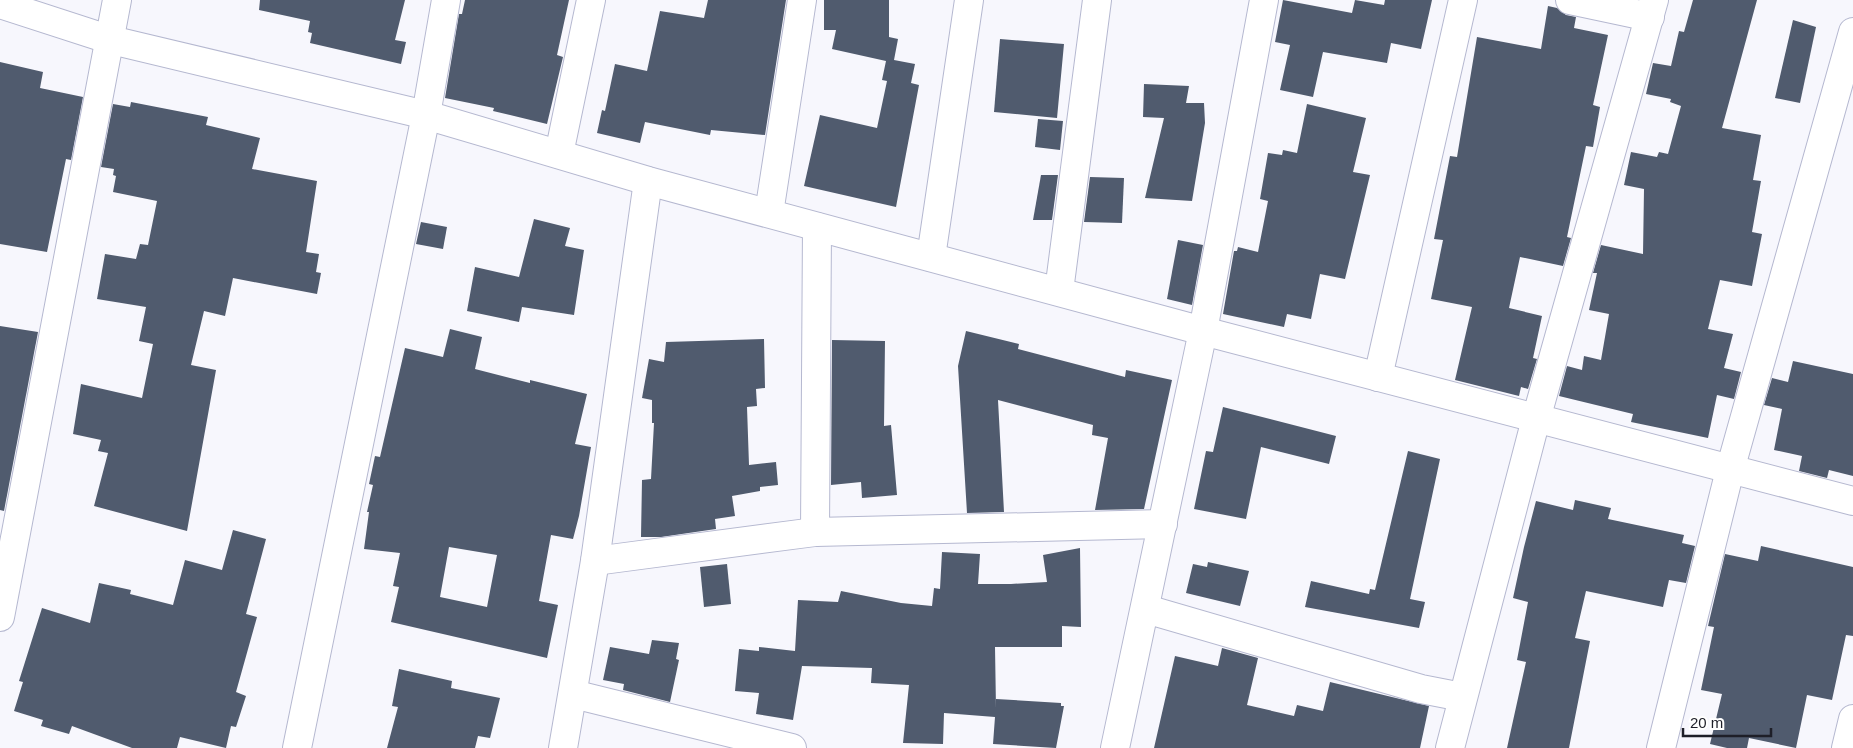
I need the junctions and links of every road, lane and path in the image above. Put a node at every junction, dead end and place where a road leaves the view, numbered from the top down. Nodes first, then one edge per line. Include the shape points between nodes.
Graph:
1 (117, 0) edge
2 (446, 0) edge
3 (591, 0) edge
4 (802, 0) edge
5 (969, 0) edge
6 (1097, 0) edge
7 (1264, 0) edge
8 (1463, 0) edge
9 (1570, 0) edge
10 (0, 4) edge
11 (1652, 8) edge
12 (1853, 32) edge
13 (111, 40) junction
14 (426, 115) junction
15 (559, 154) junction
16 (648, 182) junction
17 (769, 213) junction
18 (817, 226) junction
19 (931, 257) junction
20 (1059, 291) junction
21 (1203, 331) junction
22 (1378, 376) junction
23 (1536, 419) junction
24 (1730, 470) junction
25 (1853, 501) edge
26 (1163, 524) junction
27 (815, 532) junction
28 (7, 538) edge
29 (595, 561) junction
30 (1146, 609) junction
31 (0, 617) edge
32 (573, 694) junction
33 (1462, 697) junction
34 (1853, 719) edge
35 (297, 748) edge
36 (563, 748) edge
37 (792, 748) edge
38 (1115, 748) edge
39 (1450, 748) edge
40 (1661, 748) edge
41 (1846, 748) edge

1 - 13 street
2 - 14 street
3 - 15 street
4 - 17 street
5 - 19 street
6 - 20 street
7 - 21 street
8 - 22 street
9 - 11 street
10 - 13 street
11 - 23 street
12 - 24 street
13 - 14 street
13 - 28 street
14 - 15 street
14 - 35 street
15 - 16 street
16 - 17 street
16 - 29 street
17 - 18 street
18 - 19 street
18 - 27 street
19 - 20 street
20 - 21 street
21 - 22 street
21 - 26 street
22 - 23 street
23 - 24 street
23 - 33 street
24 - 25 street
24 - 40 street
26 - 27 street
26 - 30 street
27 - 29 street
28 - 31 street
29 - 32 street
30 - 33 street via 1421,690
30 - 38 street
32 - 36 street
32 - 37 street
33 - 39 street
34 - 41 street

